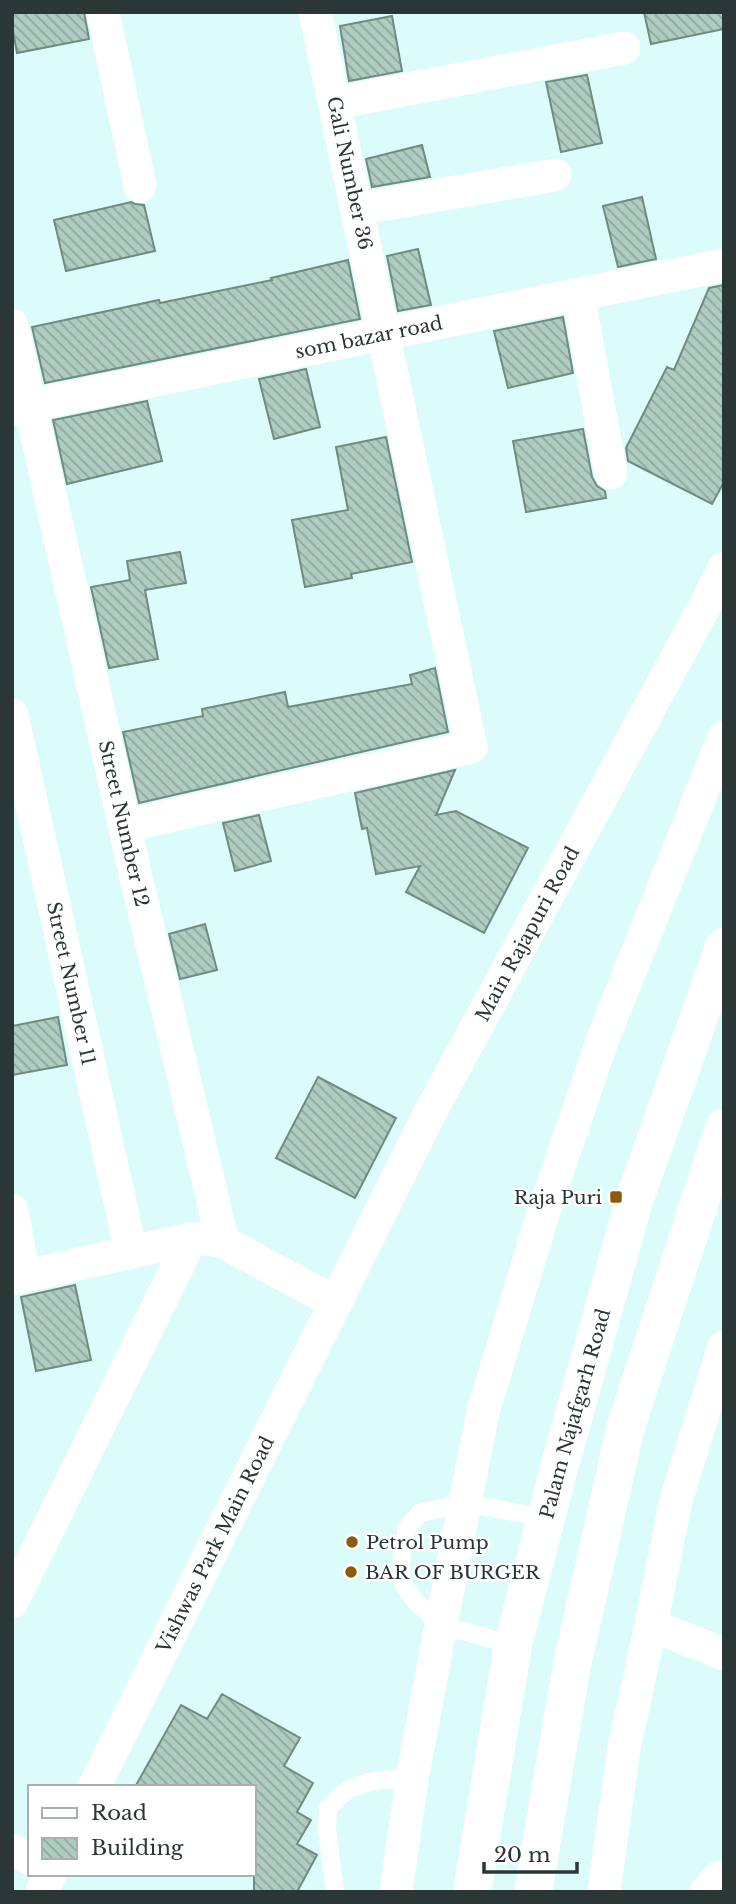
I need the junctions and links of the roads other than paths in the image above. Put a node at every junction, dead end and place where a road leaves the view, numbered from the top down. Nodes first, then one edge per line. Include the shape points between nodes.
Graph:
1 (103, 12) edge
2 (315, 12) edge
3 (624, 48) dead end
4 (335, 103) junction
5 (555, 175) dead end
6 (140, 186) dead end
7 (357, 209) junction
8 (724, 265) edge
9 (578, 295) junction
10 (12, 325) edge
11 (384, 334) junction
12 (21, 407) edge
13 (611, 473) dead end
14 (723, 570) edge
15 (716, 605) edge
16 (12, 715) edge
17 (724, 737) edge
18 (125, 826) junction
19 (724, 947) edge
20 (724, 1128) edge
21 (12, 1210) edge
22 (207, 1241) junction
23 (131, 1252) junction
24 (18, 1278) edge
25 (336, 1303) junction
26 (724, 1348) edge
27 (465, 1503) junction
28 (546, 1518) junction
29 (12, 1602) edge
30 (441, 1625) junction
31 (651, 1625) junction
32 (513, 1645) junction
33 (724, 1654) edge
34 (412, 1780) junction
35 (95, 1785) edge
36 (12, 1850) edge
37 (28, 1858) edge
38 (49, 1876) edge
39 (724, 1877) edge
40 (42, 1892) edge
41 (335, 1892) edge
42 (396, 1892) edge
43 (472, 1892) edge
44 (533, 1892) edge
45 (604, 1892) edge
46 (706, 1892) edge

1 - 6 street
2 - 4 street, Gali Number 36
3 - 4 street
4 - 7 street, Gali Number 36
5 - 7 street
7 - 11 street, Gali Number 36
8 - 9 street, som bazar road
9 - 11 street, som bazar road
9 - 13 street
10 - 12 street, Street Number 12
11 - 12 street, som bazar road
11 - 18 street, Gali Number 36 via 471,747
12 - 18 street, Street Number 12
14 - 15 street, Main Rajapuri Road
15 - 25 street, Main Rajapuri Road via 431,1111
16 - 23 street, Street Number 11
17 - 27 street via 602,1041 544,1210 483,1412
18 - 22 street, Street Number 12
19 - 28 main road, Palam Najafgarh Road via 634,1201
20 - 44 main road via 626,1426 572,1665
21 - 24 street
22 - 23 street
22 - 25 street
22 - 29 street
23 - 24 street
25 - 35 street, Vishwas Park Main Road
26 - 31 street via 676,1500
27 - 28 lane
27 - 30 street
27 - 30 lane via 420,1513 407,1528 404,1541 404,1586
28 - 32 main road, Palam Najafgarh Road
30 - 32 lane
30 - 34 street
31 - 33 street
31 - 45 street via 624,1748
32 - 43 main road, Palam Najafgarh Road
34 - 41 lane via 371,1781 348,1790 328,1808
34 - 42 street
36 - 37 street
38 - 40 street
39 - 46 street

